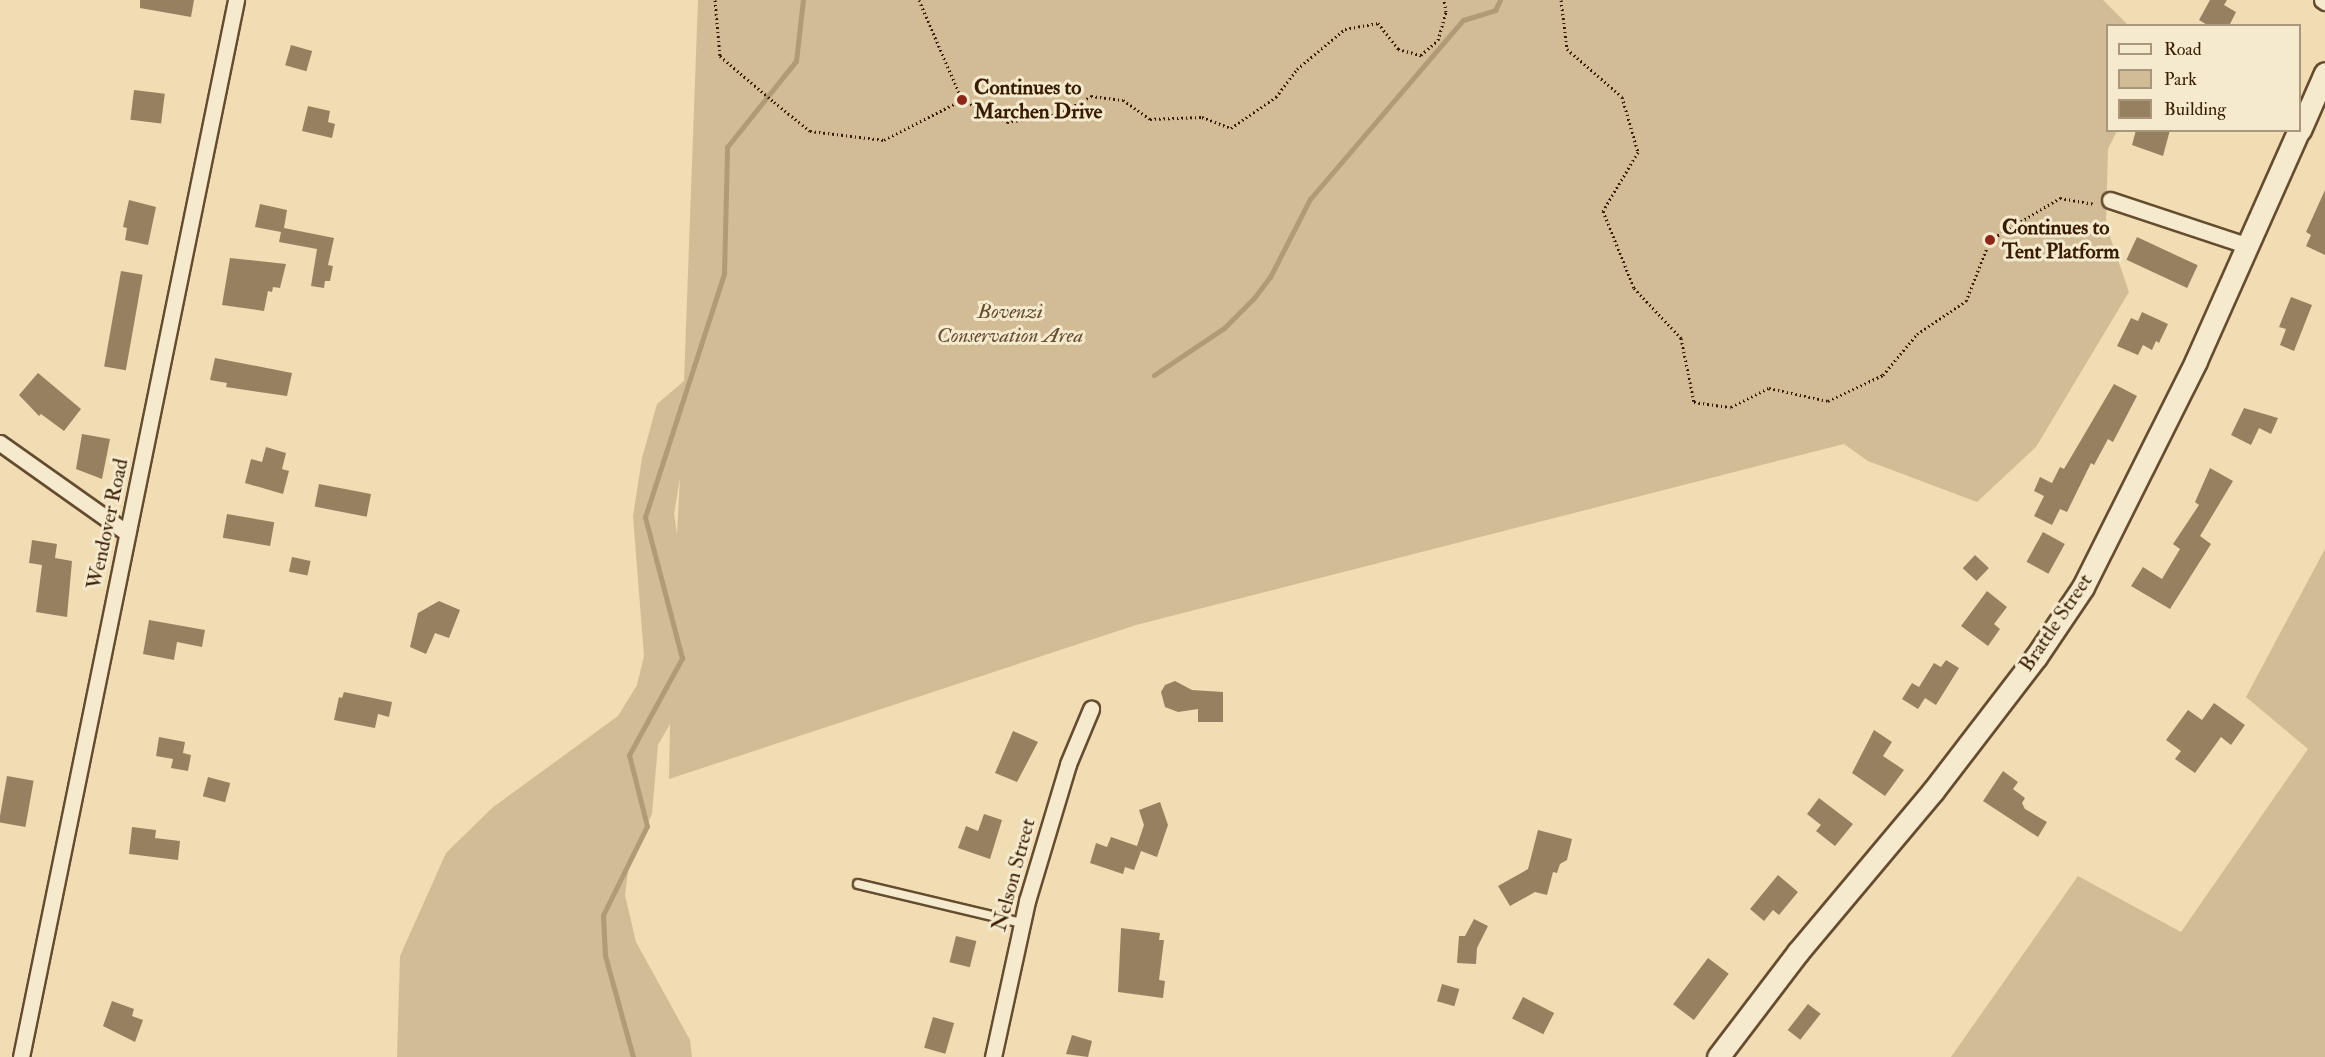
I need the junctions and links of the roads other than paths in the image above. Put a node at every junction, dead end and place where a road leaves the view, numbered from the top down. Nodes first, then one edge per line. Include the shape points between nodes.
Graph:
1 (236, 0) edge
2 (2325, 73) edge
3 (2301, 126) edge
4 (2298, 132) edge
5 (2110, 200) road end
6 (2246, 245) junction
7 (0, 443) edge
8 (127, 533) junction
9 (1091, 709) dead end
10 (858, 884) dead end
11 (1022, 923) junction
12 (21, 1057) edge
13 (993, 1057) edge
14 (1718, 1057) edge

1 - 8 street, Wendover Road
2 - 3 street, Brattle Street
4 - 6 street, Brattle Street
5 - 6 street
6 - 14 street, Brattle Street via 2196,361 2083,587 2036,657 1934,791 1798,952
7 - 8 street
8 - 12 street, Wendover Road
9 - 11 street, Nelson Street via 1068,764
10 - 11 lane
11 - 13 street, Nelson Street

